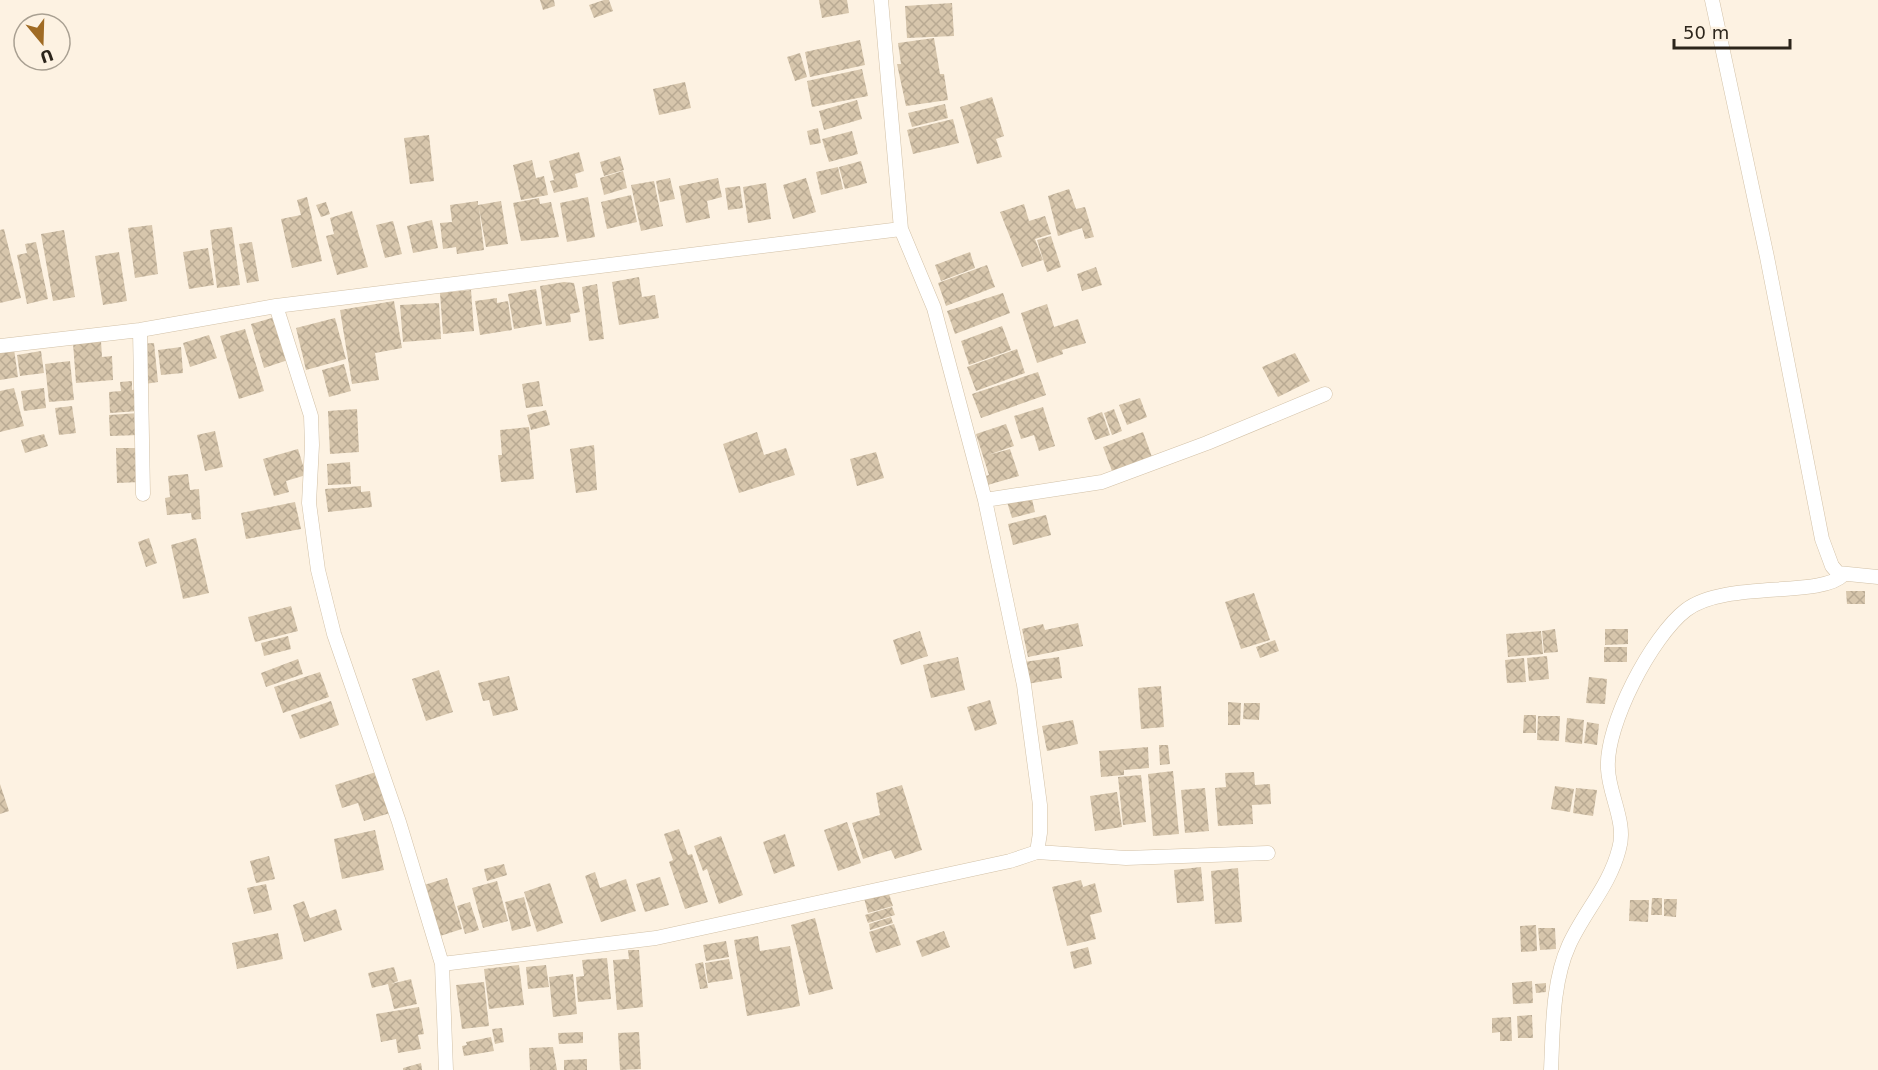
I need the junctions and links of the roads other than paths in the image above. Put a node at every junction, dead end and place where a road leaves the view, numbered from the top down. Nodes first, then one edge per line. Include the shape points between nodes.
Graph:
1 (881, 0) edge
2 (1712, 0) edge
3 (901, 229) junction
4 (276, 306) junction
5 (140, 330) junction
6 (0, 346) edge
7 (1325, 394) dead end
8 (143, 494) dead end
9 (985, 500) junction
10 (1843, 575) junction
11 (1878, 577) edge
12 (1037, 852) junction
13 (1268, 853) dead end
14 (442, 964) junction
15 (446, 1070) edge
16 (1551, 1070) edge

1 - 3 street
2 - 10 street via 1822,539 1832,566
3 - 4 street
3 - 9 street via 934,308
4 - 5 street
4 - 14 street via 311,416 309,502 334,634 399,822
5 - 6 street
5 - 8 street
7 - 9 street via 1102,482
9 - 12 street via 1024,685 1040,804
10 - 11 street
10 - 16 street via 1829,584 1707,600 1685,610 1652,653 1612,738 1608,768 1621,844 1612,870 1570,943 1560,970
12 - 13 street via 1126,858
12 - 14 street via 656,938
14 - 15 street

